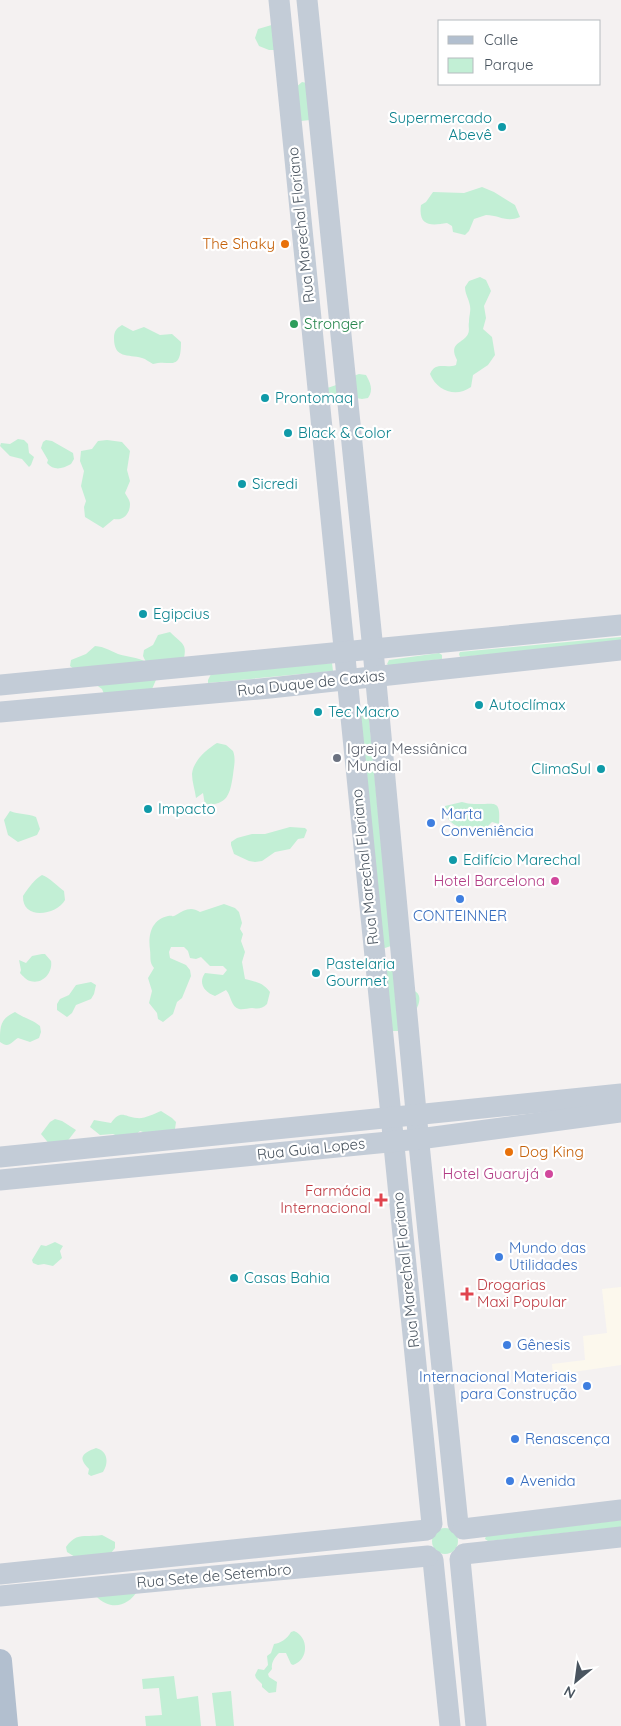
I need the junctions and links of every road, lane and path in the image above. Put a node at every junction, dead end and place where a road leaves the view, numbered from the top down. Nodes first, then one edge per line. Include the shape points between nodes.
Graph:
1 (279, 0) edge
2 (307, 0) edge
3 (343, 354) junction
4 (314, 356) junction
5 (364, 560) junction
6 (335, 564) junction
7 (621, 625) edge
8 (446, 643) junction
9 (373, 650) junction
10 (621, 650) edge
11 (344, 652) junction
12 (449, 669) junction
13 (375, 677) junction
14 (346, 679) junction
15 (47, 681) junction
16 (0, 685) edge
17 (50, 708) junction
18 (0, 712) edge
19 (621, 1094) edge
20 (621, 1112) edge
21 (416, 1115) junction
22 (391, 1117) junction
23 (180, 1138) junction
24 (419, 1139) junction
25 (393, 1141) junction
26 (0, 1157) edge
27 (184, 1162) junction
28 (0, 1180) edge
29 (621, 1510) edge
30 (429, 1527) junction
31 (461, 1527) junction
32 (621, 1537) edge
33 (220, 1551) junction
34 (462, 1556) junction
35 (430, 1558) junction
36 (0, 1574) edge
37 (223, 1575) junction
38 (0, 1596) edge
39 (0, 1661) edge
40 (6, 1726) edge
41 (450, 1726) edge
42 (476, 1726) edge

1 - 4 main road, Rua Marechal Floriano
2 - 3 main road, Rua Marechal Floriano
3 - 4 main road
3 - 5 main road, Rua Marechal Floriano
4 - 6 main road, Rua Marechal Floriano
5 - 6 main road
5 - 9 main road, Rua Marechal Floriano
6 - 11 main road, Rua Marechal Floriano
7 - 8 main road, Rua Duque de Caxias
8 - 9 main road, Rua Duque de Caxias
8 - 12 main road
9 - 11 main road, Rua Duque de Caxias
9 - 13 main road, Rua Marechal Floriano
10 - 12 main road, Rua Duque de Caxias
11 - 14 main road, Rua Marechal Floriano
11 - 15 main road, Rua Duque de Caxias
12 - 13 main road, Rua Duque de Caxias
13 - 14 main road, Rua Duque de Caxias
13 - 21 main road, Rua Marechal Floriano
14 - 17 main road, Rua Duque de Caxias
14 - 22 main road, Rua Marechal Floriano
15 - 16 main road, Rua Duque de Caxias
15 - 17 main road
17 - 18 main road, Rua Duque de Caxias
19 - 21 main road, Rua Guia Lopes
20 - 24 main road, Rua Guia Lopes
21 - 22 main road, Rua Guia Lopes
21 - 24 main road, Rua Marechal Floriano
22 - 23 main road, Rua Guia Lopes
22 - 25 main road, Rua Marechal Floriano
23 - 26 main road, Rua Guia Lopes
23 - 27 main road
24 - 25 main road, Rua Guia Lopes
24 - 31 main road, Rua Marechal Floriano
25 - 27 main road, Rua Guia Lopes
25 - 30 main road, Rua Marechal Floriano
27 - 28 main road, Rua Guia Lopes
29 - 31 main road
30 - 31 main road via 444,1520
30 - 33 main road, Rua Sete de Setembro
30 - 35 main road via 423,1543
31 - 34 main road via 467,1541
32 - 34 main road
33 - 36 main road, Rua Sete de Setembro
33 - 37 main road
34 - 35 main road via 447,1564
34 - 42 main road
35 - 37 main road, Rua Sete de Setembro
35 - 41 main road
37 - 38 main road, Rua Sete de Setembro
39 - 40 main road

